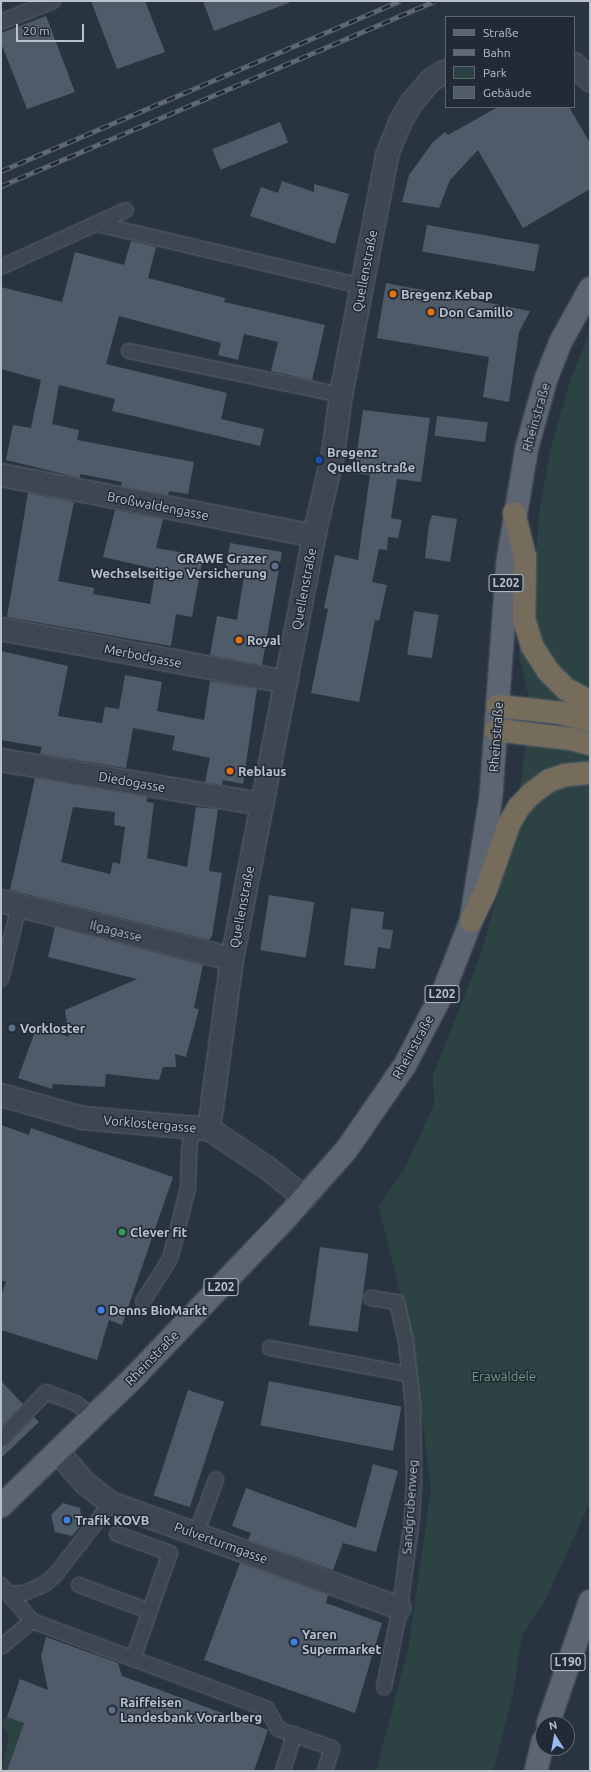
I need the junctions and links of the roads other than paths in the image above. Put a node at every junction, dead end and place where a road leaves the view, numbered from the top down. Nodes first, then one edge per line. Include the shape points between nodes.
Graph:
1 (53, 1) edge
2 (1, 22) edge
3 (575, 65) edge
4 (445, 72) edge
5 (590, 80) edge
6 (126, 210) dead end
7 (97, 224) junction
8 (1, 267) edge
9 (362, 286) junction
10 (590, 289) edge
11 (129, 351) dead end
12 (341, 395) junction
13 (1, 475) edge
14 (514, 514) junction
15 (314, 536) junction
16 (1, 629) edge
17 (286, 682) junction
18 (590, 702) edge
19 (498, 706) junction
20 (590, 720) edge
21 (496, 730) junction
22 (590, 744) edge
23 (1, 760) edge
24 (590, 773) edge
25 (262, 804) junction
26 (10, 904) edge
27 (471, 921) junction
28 (232, 959) junction
29 (1, 980) edge
30 (1, 1094) edge
31 (201, 1128) junction
32 (304, 1198) junction
33 (371, 1298) dead end
34 (143, 1301) dead end
35 (270, 1348) dead end
36 (408, 1374) junction
37 (93, 1418) junction
38 (1, 1439) edge
39 (58, 1452) junction
40 (216, 1480) dead end
41 (111, 1503) junction
42 (1, 1506) edge
43 (117, 1534) dead end
44 (196, 1534) junction
45 (79, 1585) dead end
46 (5, 1589) edge
47 (590, 1601) edge
48 (400, 1608) junction
49 (149, 1611) junction
50 (32, 1621) junction
51 (1, 1647) edge
52 (133, 1659) junction
53 (384, 1688) dead end
54 (551, 1716) edge
55 (294, 1734) junction
56 (540, 1756) edge
57 (283, 1771) edge
58 (325, 1771) edge
59 (536, 1771) edge

1 - 2 lane
3 - 5 street
4 - 9 street, Quellenstraße via 431,80 412,102 392,142 387,155
6 - 7 lane
7 - 8 lane
7 - 9 lane
9 - 12 street, Quellenstraße
10 - 14 main road, Rheinstraße / L202 via 561,341 546,379 527,446
11 - 12 lane
12 - 15 street, Quellenstraße via 333,454
13 - 15 street, Broßwaldengasse
14 - 18 highway via 525,557 524,619 532,646 548,671 566,689
14 - 19 main road, Rheinstraße / L202 via 508,560
15 - 17 street, Quellenstraße
16 - 17 street, Merbodgasse
17 - 25 street, Quellenstraße
19 - 20 highway via 561,713
19 - 21 main road, Rheinstraße / L202
21 - 22 highway via 572,739
21 - 27 main road, Rheinstraße / L202 via 491,796
23 - 25 street, Diedogasse
24 - 27 highway via 571,774 548,781 519,807 509,824 486,890
25 - 28 street, Quellenstraße
26 - 28 street, Ilgagasse
26 - 29 lane
27 - 32 main road, Rheinstraße / L202 via 444,990 405,1065 347,1149
28 - 31 street, Quellenstraße
30 - 31 street, Vorklostergasse via 83,1118
31 - 32 street, Vorklostergasse via 266,1167
31 - 34 lane via 189,1150 188,1188 170,1259
32 - 37 main road, Rheinstraße / L202
33 - 36 lane, Sandgrubenweg via 397,1302 406,1342
35 - 36 lane
36 - 48 lane, Sandgrubenweg via 413,1405 414,1481
37 - 38 lane via 77,1404 46,1392
37 - 39 main road, Rheinstraße / L202
39 - 41 street, Pulverturmgasse via 85,1483
39 - 42 main road, Rheinstraße / L202
40 - 44 lane
41 - 44 street, Pulverturmgasse
41 - 46 lane via 46,1584 24,1593
43 - 49 lane via 170,1553
44 - 48 street, Pulverturmgasse
45 - 49 lane
46 - 50 lane
47 - 54 main road, L190
48 - 53 lane, Sandgrubenweg
49 - 52 lane
50 - 51 lane
50 - 52 lane
52 - 55 lane via 267,1710 278,1728
55 - 57 lane
55 - 58 lane via 332,1748
56 - 59 main road

